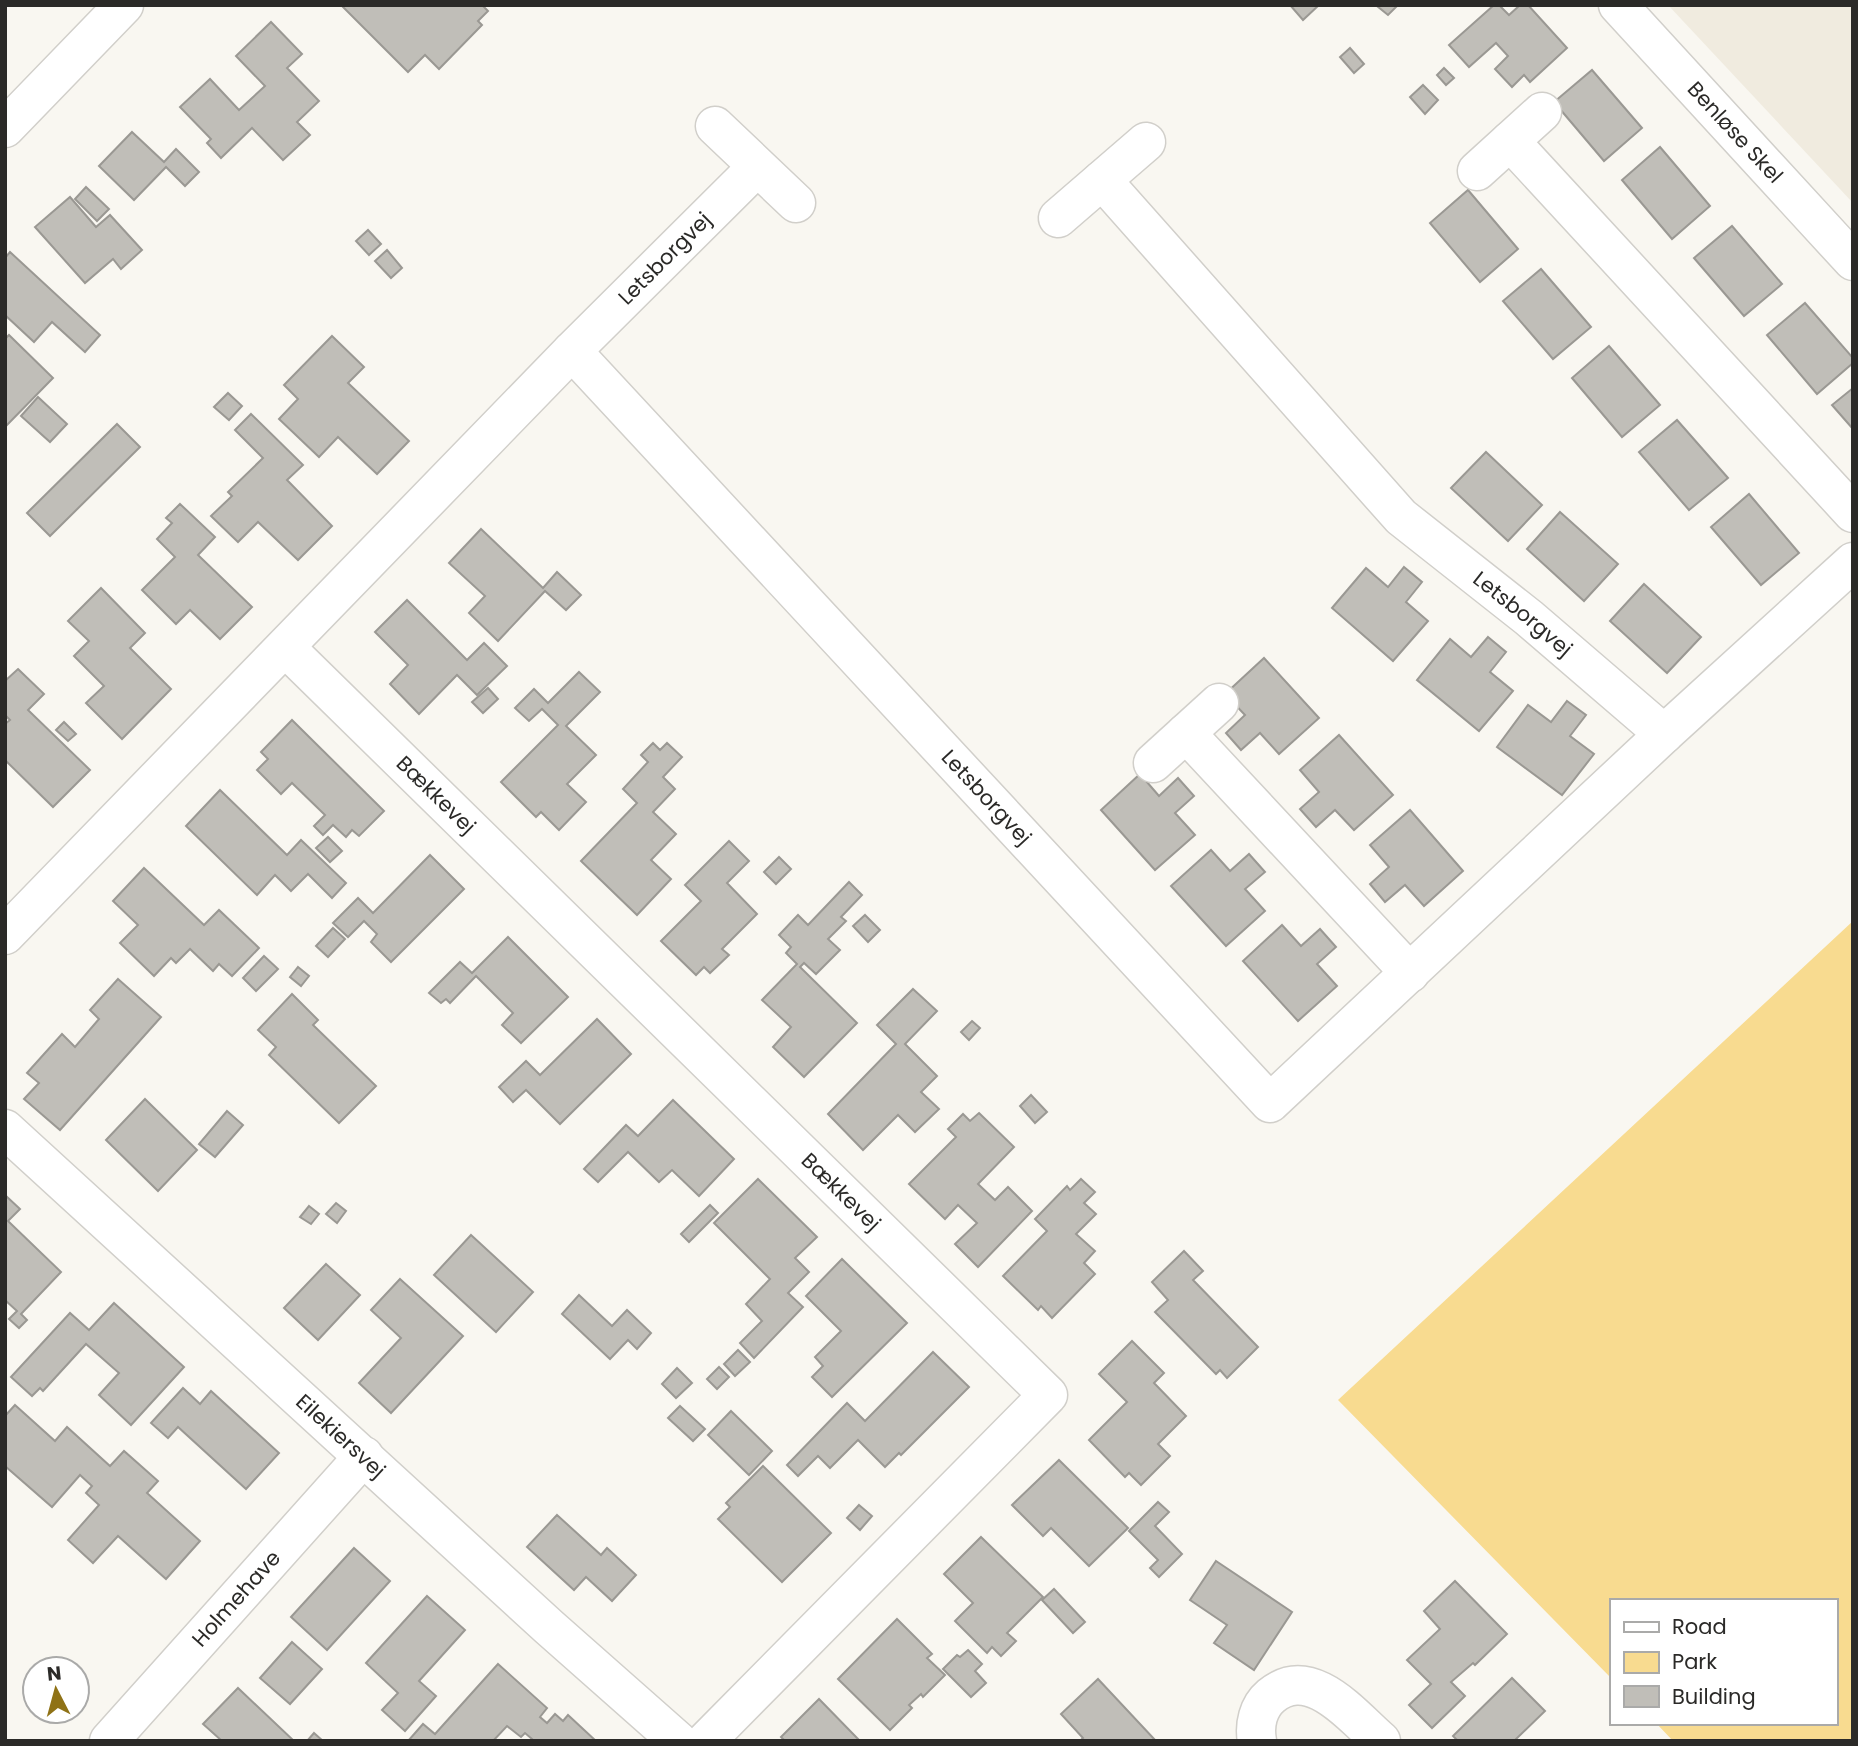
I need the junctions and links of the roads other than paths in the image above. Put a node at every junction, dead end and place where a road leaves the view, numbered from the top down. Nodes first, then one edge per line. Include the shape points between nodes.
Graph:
1 (124, 5) edge
2 (1618, 5) edge
3 (1542, 112) dead end
4 (715, 127) dead end
5 (5, 128) edge
6 (1510, 141) junction
7 (1146, 142) dead end
8 (757, 167) junction
9 (1477, 172) dead end
10 (1102, 180) junction
11 (796, 203) dead end
12 (1058, 218) dead end
13 (1853, 261) edge
14 (572, 351) junction
15 (1853, 513) edge
16 (1853, 562) edge
17 (286, 648) junction
18 (1219, 703) dead end
19 (1186, 733) junction
20 (1664, 734) junction
21 (1153, 763) dead end
22 (5, 935) edge
23 (1410, 973) junction
24 (5, 1129) edge
25 (364, 1456) junction
26 (109, 1741) edge
27 (678, 1741) edge
28 (706, 1741) edge
29 (1257, 1741) edge
30 (1381, 1741) edge

1 - 5 street
2 - 13 street, Benløse Skel
3 - 6 street
4 - 8 street
6 - 9 street
6 - 15 street
7 - 10 street
8 - 11 street
8 - 14 street, Letsborgvej
10 - 12 street
10 - 20 street, Letsborgvej via 1401,517 1529,618
14 - 17 street, Letsborgvej
14 - 23 street, Letsborgvej via 1270,1102
16 - 20 street, Letsborgvej
17 - 22 street
17 - 28 street, Bækkevej via 1048,1395
18 - 19 street
19 - 21 street
19 - 23 street
20 - 23 street, Letsborgvej
24 - 25 street, Eilekiersvej
25 - 26 street, Holmehave
25 - 27 street, Eilekiersvej
29 - 30 street via 1255,1724 1260,1710 1274,1693 1295,1685 1323,1691

